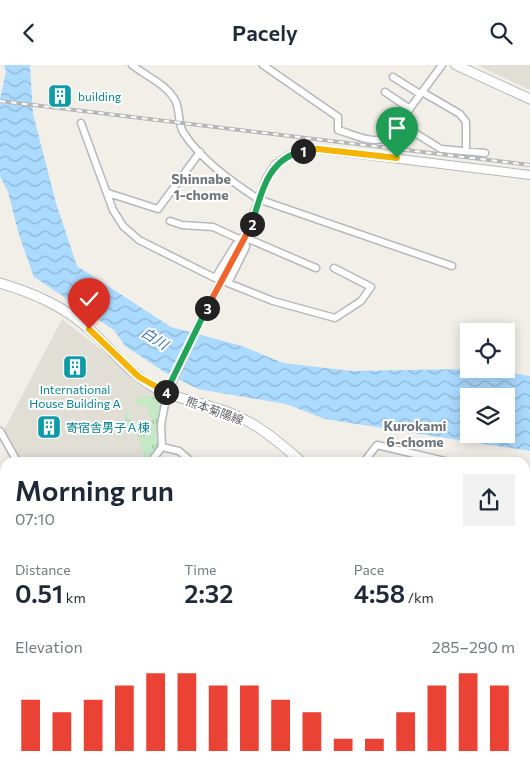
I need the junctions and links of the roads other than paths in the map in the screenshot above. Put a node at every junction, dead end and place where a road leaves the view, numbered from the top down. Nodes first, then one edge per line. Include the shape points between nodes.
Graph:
1 (132, 65) edge
2 (263, 65) edge
3 (442, 65) edge
4 (456, 65) edge
5 (393, 77) dead end
6 (385, 92) dead end
7 (421, 93) junction
8 (530, 99) edge
9 (410, 109) junction
10 (81, 123) dead end
11 (399, 123) junction
12 (466, 151) junction
13 (200, 152) junction
14 (486, 153) dead end
15 (530, 175) edge
16 (108, 193) junction
17 (258, 199) junction
18 (170, 221) dead end
19 (245, 239) junction
20 (452, 266) dead end
21 (316, 268) dead end
22 (334, 268) dead end
23 (0, 283) edge
24 (167, 393) junction
25 (0, 431) edge
26 (162, 447) junction
27 (15, 457) edge
28 (154, 457) edge
29 (186, 457) edge
30 (296, 457) edge
31 (368, 457) edge
32 (427, 457) edge

1 - 13 street via 172,94 182,131
2 - 11 street via 338,117 338,130 380,141 388,138
3 - 7 street
4 - 8 main road
5 - 7 street
6 - 9 street
7 - 9 street
7 - 12 street via 460,114 466,123
9 - 11 street
10 - 16 street
11 - 12 street via 441,149
12 - 14 street
13 - 16 street via 158,209
13 - 17 street
15 - 17 street via 318,149 290,155 275,165
16 - 19 street via 123,226 139,240 215,279 236,244
17 - 19 street
17 - 20 street
18 - 19 street via 213,227
19 - 21 street
19 - 22 street via 246,247 228,283 273,301 335,318 361,301 371,287
19 - 24 street via 204,313
23 - 24 main road, 熊本菊陽線 via 34,293 61,308 89,329 139,377
24 - 26 street via 161,425
24 - 30 main road, 熊本菊陽線 via 240,417 274,438
25 - 27 street
26 - 28 street
26 - 29 street via 179,451
31 - 32 street via 377,445

